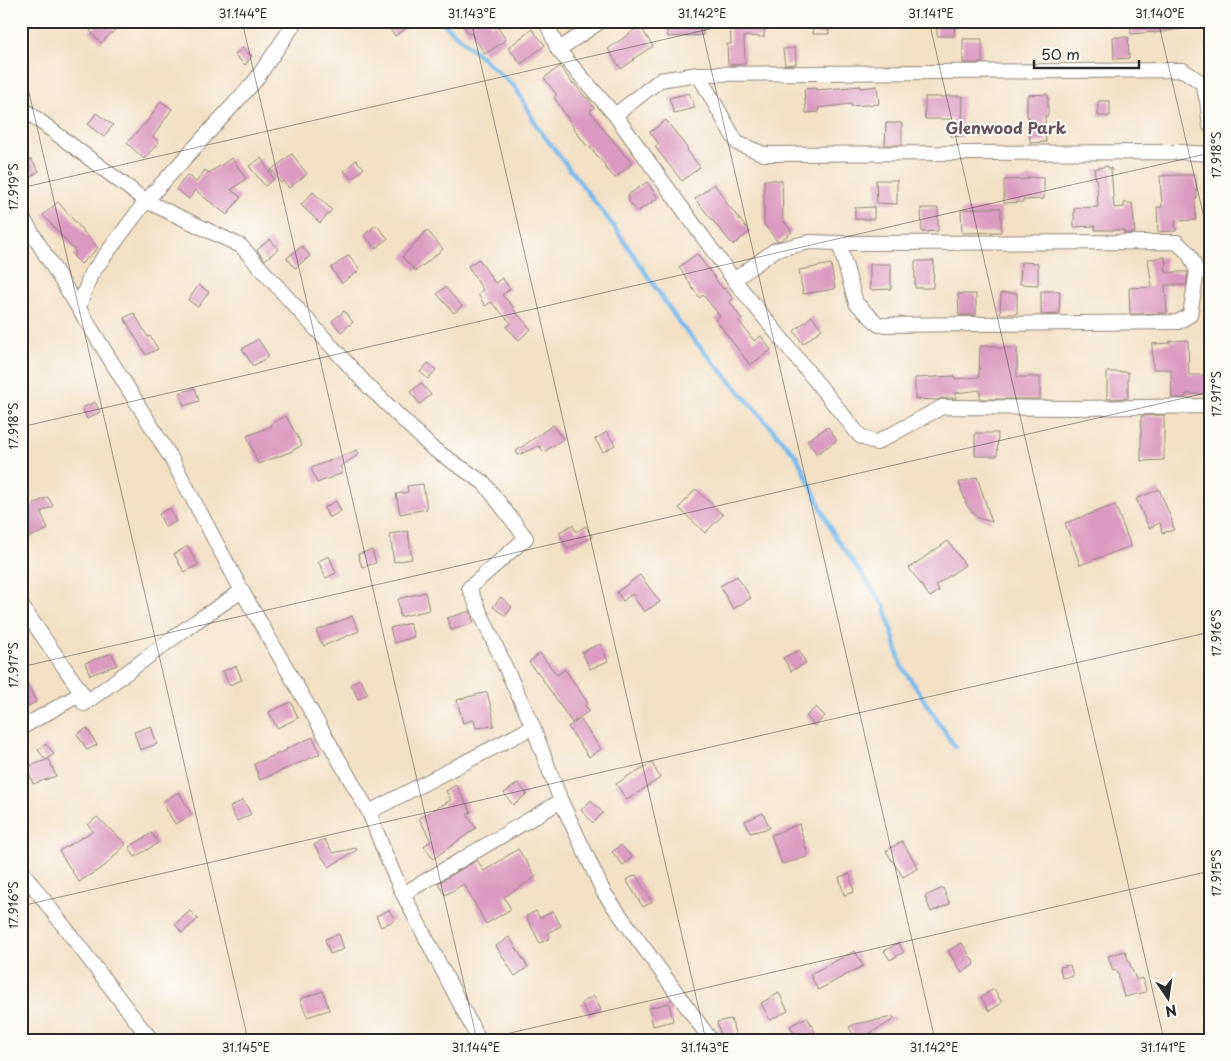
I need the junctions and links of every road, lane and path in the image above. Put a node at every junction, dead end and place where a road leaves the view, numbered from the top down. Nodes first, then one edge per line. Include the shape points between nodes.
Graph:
1 (294, 21) edge
2 (546, 21) edge
3 (601, 21) edge
4 (558, 50) junction
5 (698, 74) junction
6 (21, 107) edge
7 (615, 115) junction
8 (1210, 126) edge
9 (1210, 154) edge
10 (146, 201) junction
11 (21, 216) edge
12 (839, 243) junction
13 (734, 280) junction
14 (79, 307) junction
15 (1210, 406) edge
16 (242, 591) junction
17 (21, 605) edge
18 (82, 693) junction
19 (533, 727) junction
20 (21, 728) edge
21 (561, 802) junction
22 (369, 812) junction
23 (21, 870) edge
24 (403, 894) junction
25 (152, 1040) edge
26 (479, 1040) edge
27 (711, 1040) edge

1 - 10 street via 255,81
2 - 4 street
3 - 4 street
4 - 7 street
5 - 7 street via 660,80
5 - 8 street via 1183,70 1202,83
5 - 9 street via 737,143 764,154
6 - 10 street
7 - 13 street
10 - 14 street via 91,274
10 - 19 street via 242,246 366,384 432,448 484,483 526,538 468,588
11 - 14 street
12 - 12 street via 1177,242 1189,254 1197,271 1190,315 1178,322 879,325 856,303
12 - 13 street via 810,242 775,250
13 - 15 street via 860,436 876,443 942,407
14 - 16 street via 171,458
16 - 18 street via 84,704
16 - 22 street
17 - 18 street
18 - 20 street
19 - 21 street
19 - 22 street
21 - 24 street
21 - 27 street via 604,893
22 - 24 street
23 - 25 street
24 - 26 street

